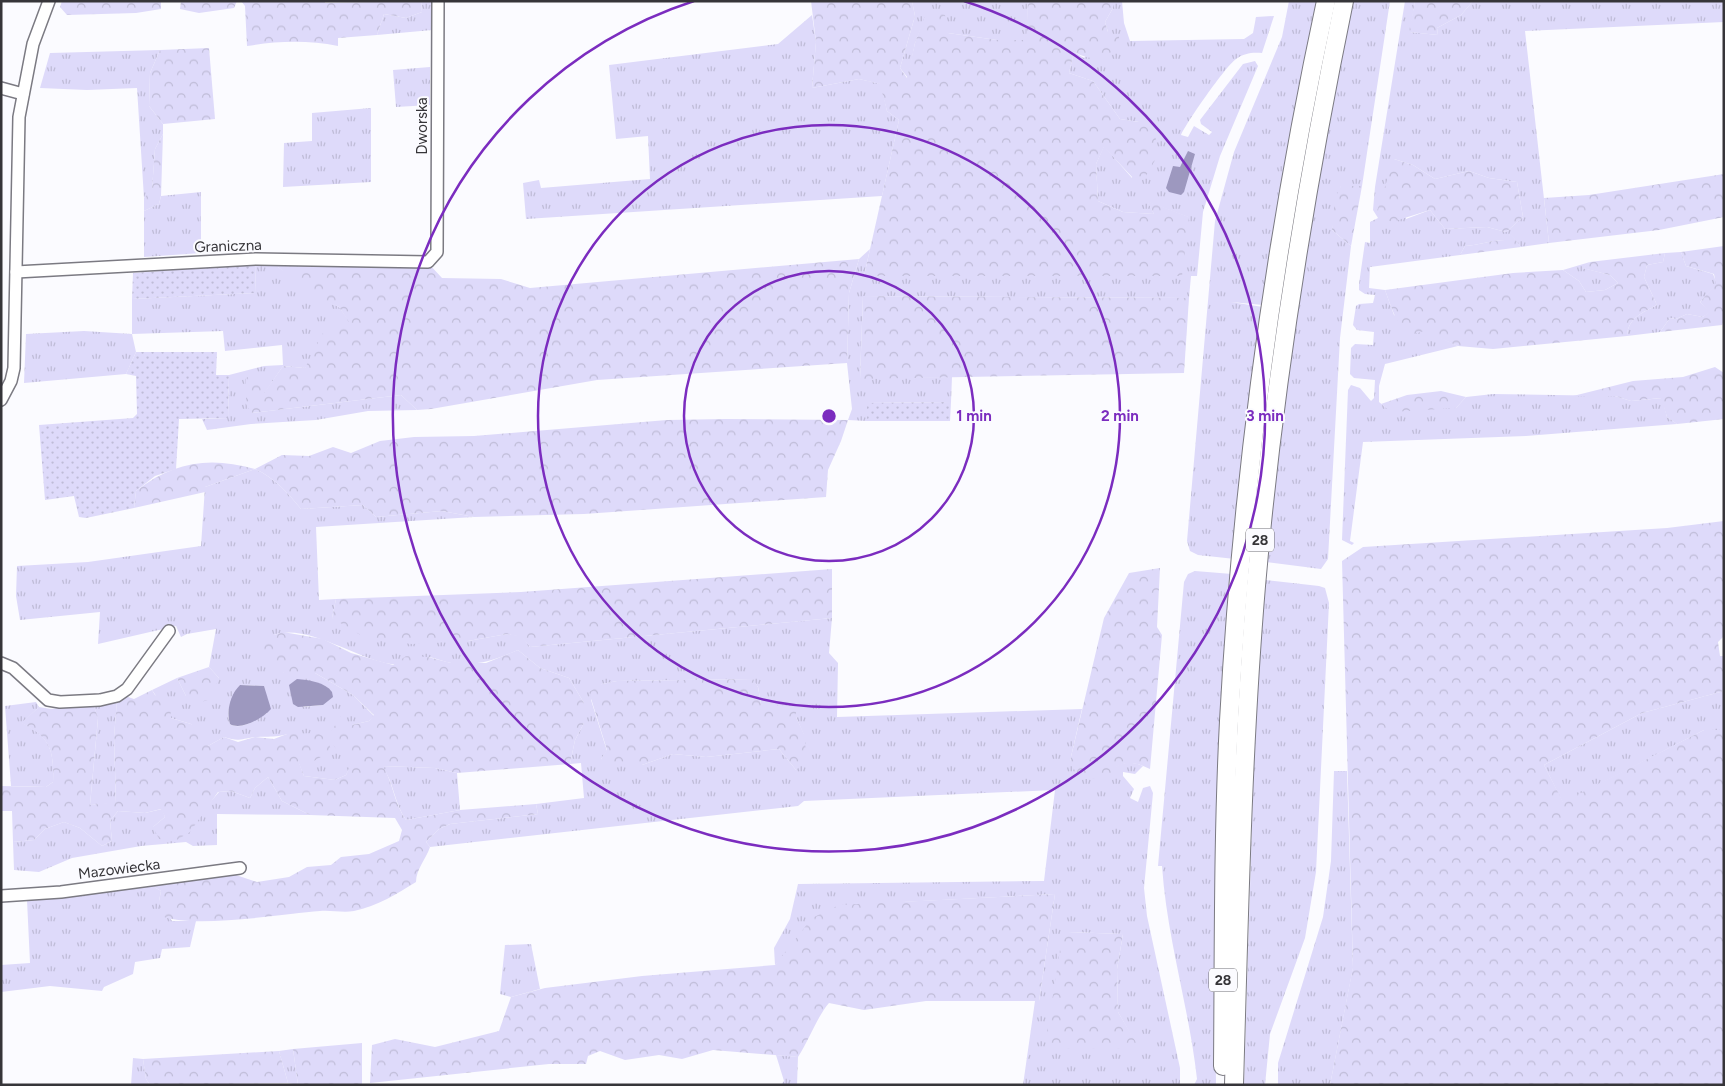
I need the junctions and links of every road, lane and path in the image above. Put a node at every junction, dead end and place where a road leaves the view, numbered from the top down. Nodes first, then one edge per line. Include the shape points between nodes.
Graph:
1 (49, 1) edge
2 (438, 1) edge
3 (1326, 1) edge
4 (1344, 1) edge
5 (1, 88) edge
6 (23, 94) junction
7 (437, 252) joint
8 (16, 272) junction
9 (1, 400) edge
10 (169, 631) dead end
11 (1, 663) edge
12 (240, 868) dead end
13 (1, 896) edge
14 (1223, 1085) edge
15 (1234, 1085) edge

1 - 6 street via 33,44
2 - 7 street, Dworska
3 - 14 main road, 28 via 1280,247 1247,496 1228,751 1223,916
4 - 15 main road, 28 via 1296,256 1263,506 1244,779
5 - 6 street
6 - 8 street via 18,133
7 - 8 street, Graniczna via 428,262 421,264 248,259
8 - 9 street via 14,368
10 - 11 street via 127,689 117,696 100,700 48,700 14,668
12 - 13 street, Mazowiecka via 80,890

